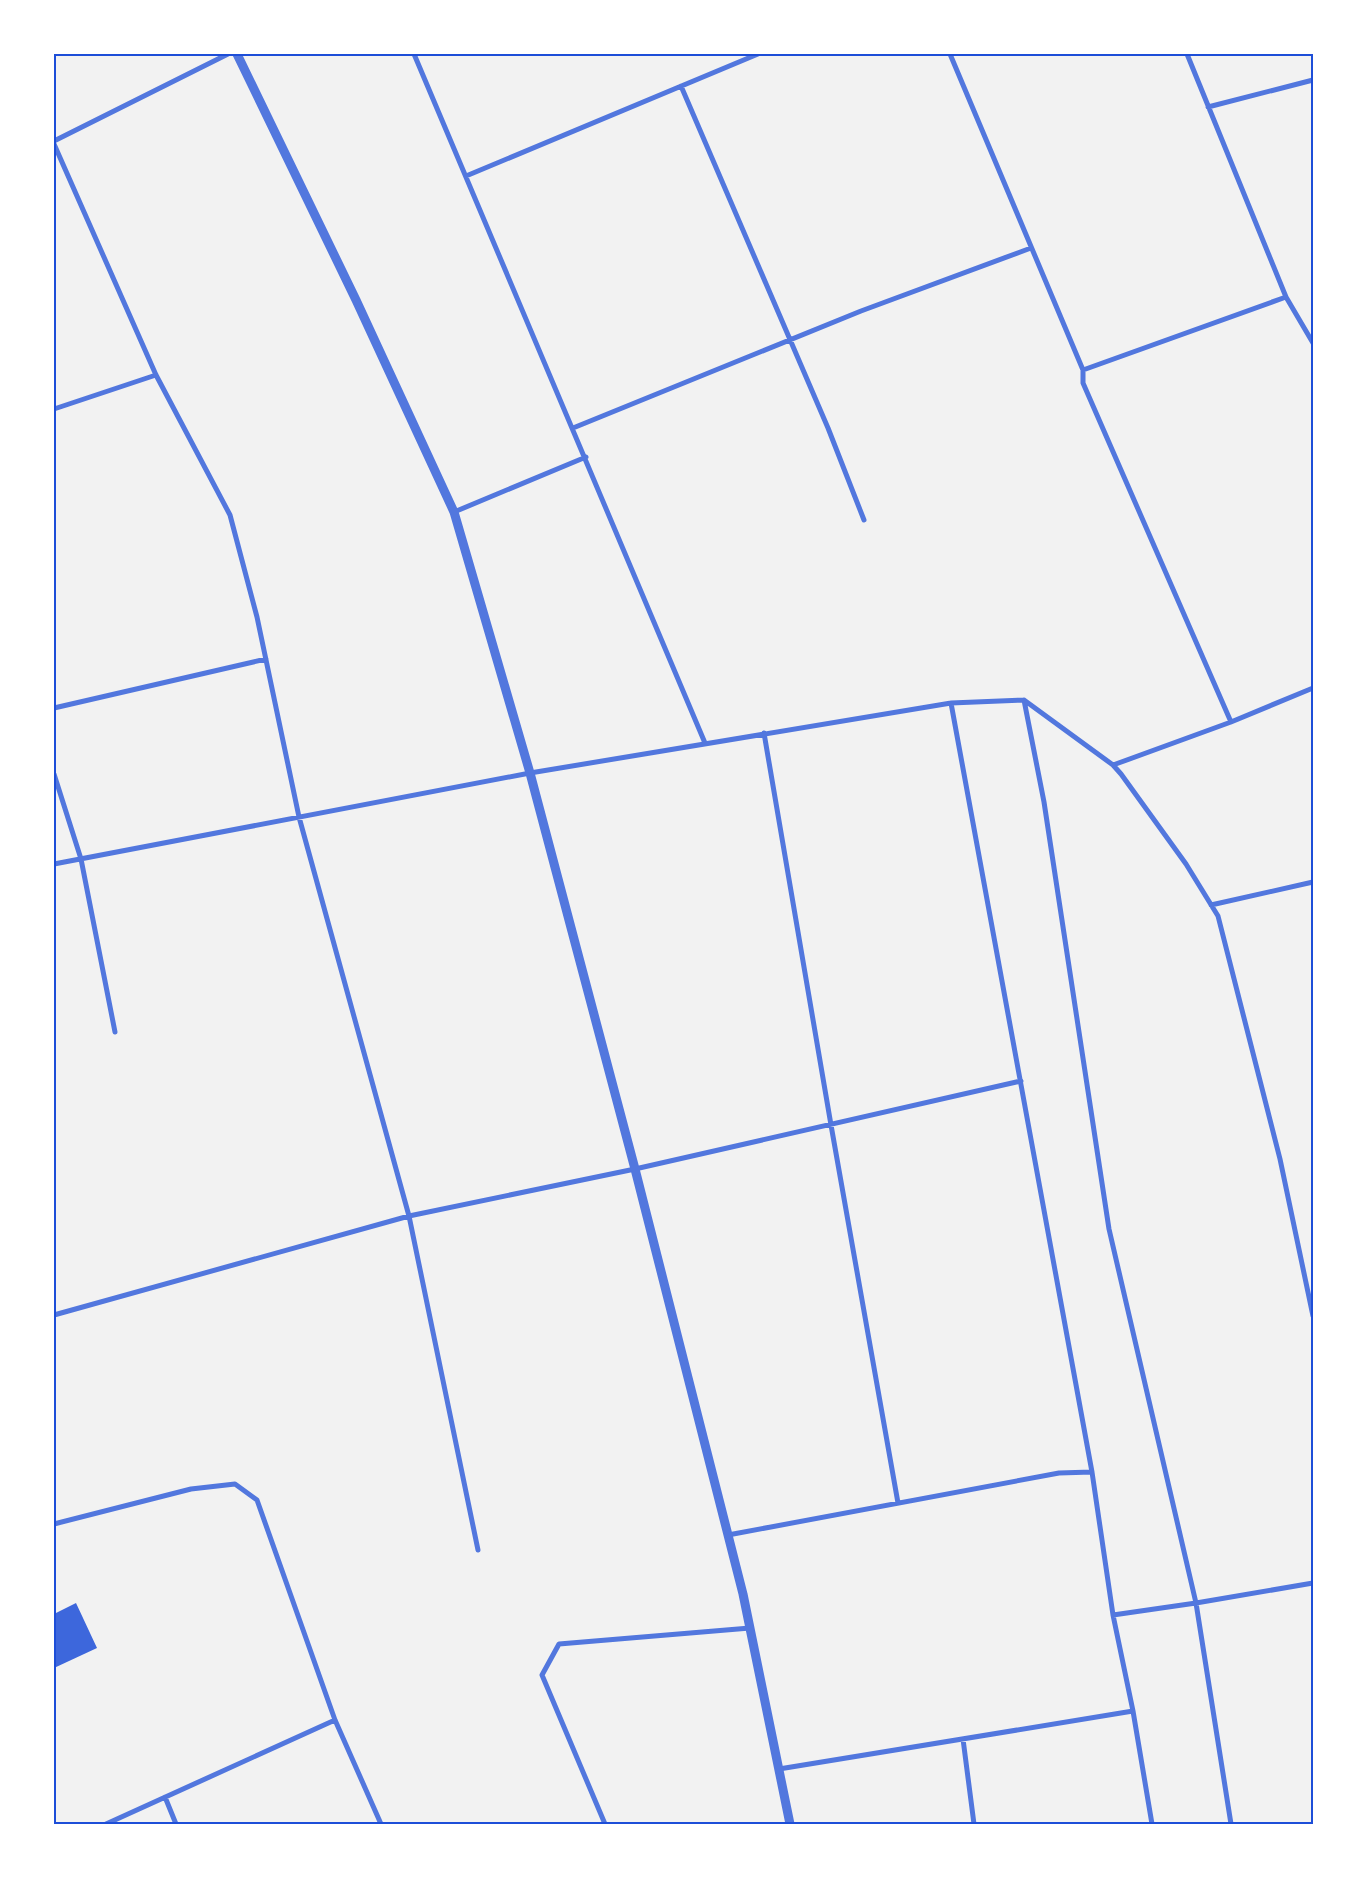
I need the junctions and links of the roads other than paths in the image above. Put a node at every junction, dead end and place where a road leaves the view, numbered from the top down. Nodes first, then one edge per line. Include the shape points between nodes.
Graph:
1 (228, 54) edge
2 (237, 54) edge
3 (414, 54) edge
4 (758, 54) edge
5 (950, 54) edge
6 (1187, 54) edge
7 (1313, 80) edge
8 (681, 86) junction
9 (1208, 107) junction
10 (54, 143) edge
11 (466, 176) junction
12 (1031, 248) junction
13 (1286, 297) junction
14 (790, 340) junction
15 (1313, 343) edge
16 (1083, 370) junction
17 (156, 375) junction
18 (54, 409) edge
19 (573, 428) junction
20 (586, 457) junction
21 (454, 512) junction
22 (864, 520) dead end
23 (266, 659) junction
24 (1313, 688) edge
25 (1024, 700) junction
26 (951, 703) junction
27 (54, 708) edge
28 (1231, 722) junction
29 (764, 733) junction
30 (705, 743) junction
31 (1113, 765) junction
32 (530, 773) junction
33 (54, 774) edge
34 (299, 817) junction
35 (82, 859) junction
36 (54, 864) edge
37 (1313, 882) edge
38 (1211, 905) junction
39 (115, 1032) dead end
40 (1020, 1081) junction
41 (831, 1125) junction
42 (636, 1169) junction
43 (409, 1216) junction
44 (54, 1315) edge
45 (1313, 1316) edge
46 (1092, 1472) junction
47 (898, 1503) junction
48 (54, 1524) edge
49 (728, 1535) junction
50 (478, 1550) dead end
51 (1313, 1583) edge
52 (1196, 1603) junction
53 (1113, 1615) junction
54 (750, 1628) junction
55 (1133, 1711) junction
56 (335, 1720) junction
57 (963, 1739) junction
58 (779, 1769) junction
59 (165, 1797) junction
60 (106, 1824) edge
61 (176, 1824) edge
62 (381, 1824) edge
63 (605, 1824) edge
64 (790, 1824) edge
65 (974, 1824) edge
66 (1152, 1824) edge
67 (1231, 1824) edge

1 - 10 street
2 - 21 street
3 - 11 street
4 - 8 street
5 - 12 street
6 - 9 street
7 - 9 street
8 - 11 street
8 - 14 street
9 - 13 street
10 - 17 street
11 - 19 street
12 - 14 street
12 - 16 street
13 - 15 street
13 - 16 street
14 - 19 street
14 - 22 street
16 - 28 street via 1083,383
17 - 18 street
17 - 23 street via 230,515
19 - 20 street
20 - 21 street
20 - 30 street
21 - 32 street
23 - 27 street
23 - 34 street
24 - 28 street
25 - 26 street
25 - 31 street
25 - 52 street via 1044,802 1109,1229
26 - 29 street
26 - 40 street
28 - 31 street
29 - 30 street
29 - 41 street
30 - 32 street
31 - 38 street
32 - 34 street
32 - 42 street
33 - 35 street
34 - 35 street
34 - 43 street
35 - 36 street
35 - 39 street
37 - 38 street
38 - 45 street via 1218,916 1280,1159
40 - 41 street
40 - 46 street
41 - 42 street
41 - 47 street
42 - 43 street
42 - 49 street
43 - 44 street
43 - 50 street
46 - 47 street via 1059,1473
46 - 53 street
47 - 49 street
48 - 56 street via 191,1489 235,1484 257,1500
49 - 54 street
51 - 52 street
52 - 53 street
52 - 67 street
53 - 55 street
54 - 58 street
54 - 63 street via 559,1644 542,1675
55 - 57 street
55 - 66 street
56 - 59 street
56 - 62 street
57 - 58 street
57 - 65 street
58 - 64 street
59 - 60 street
59 - 61 street

